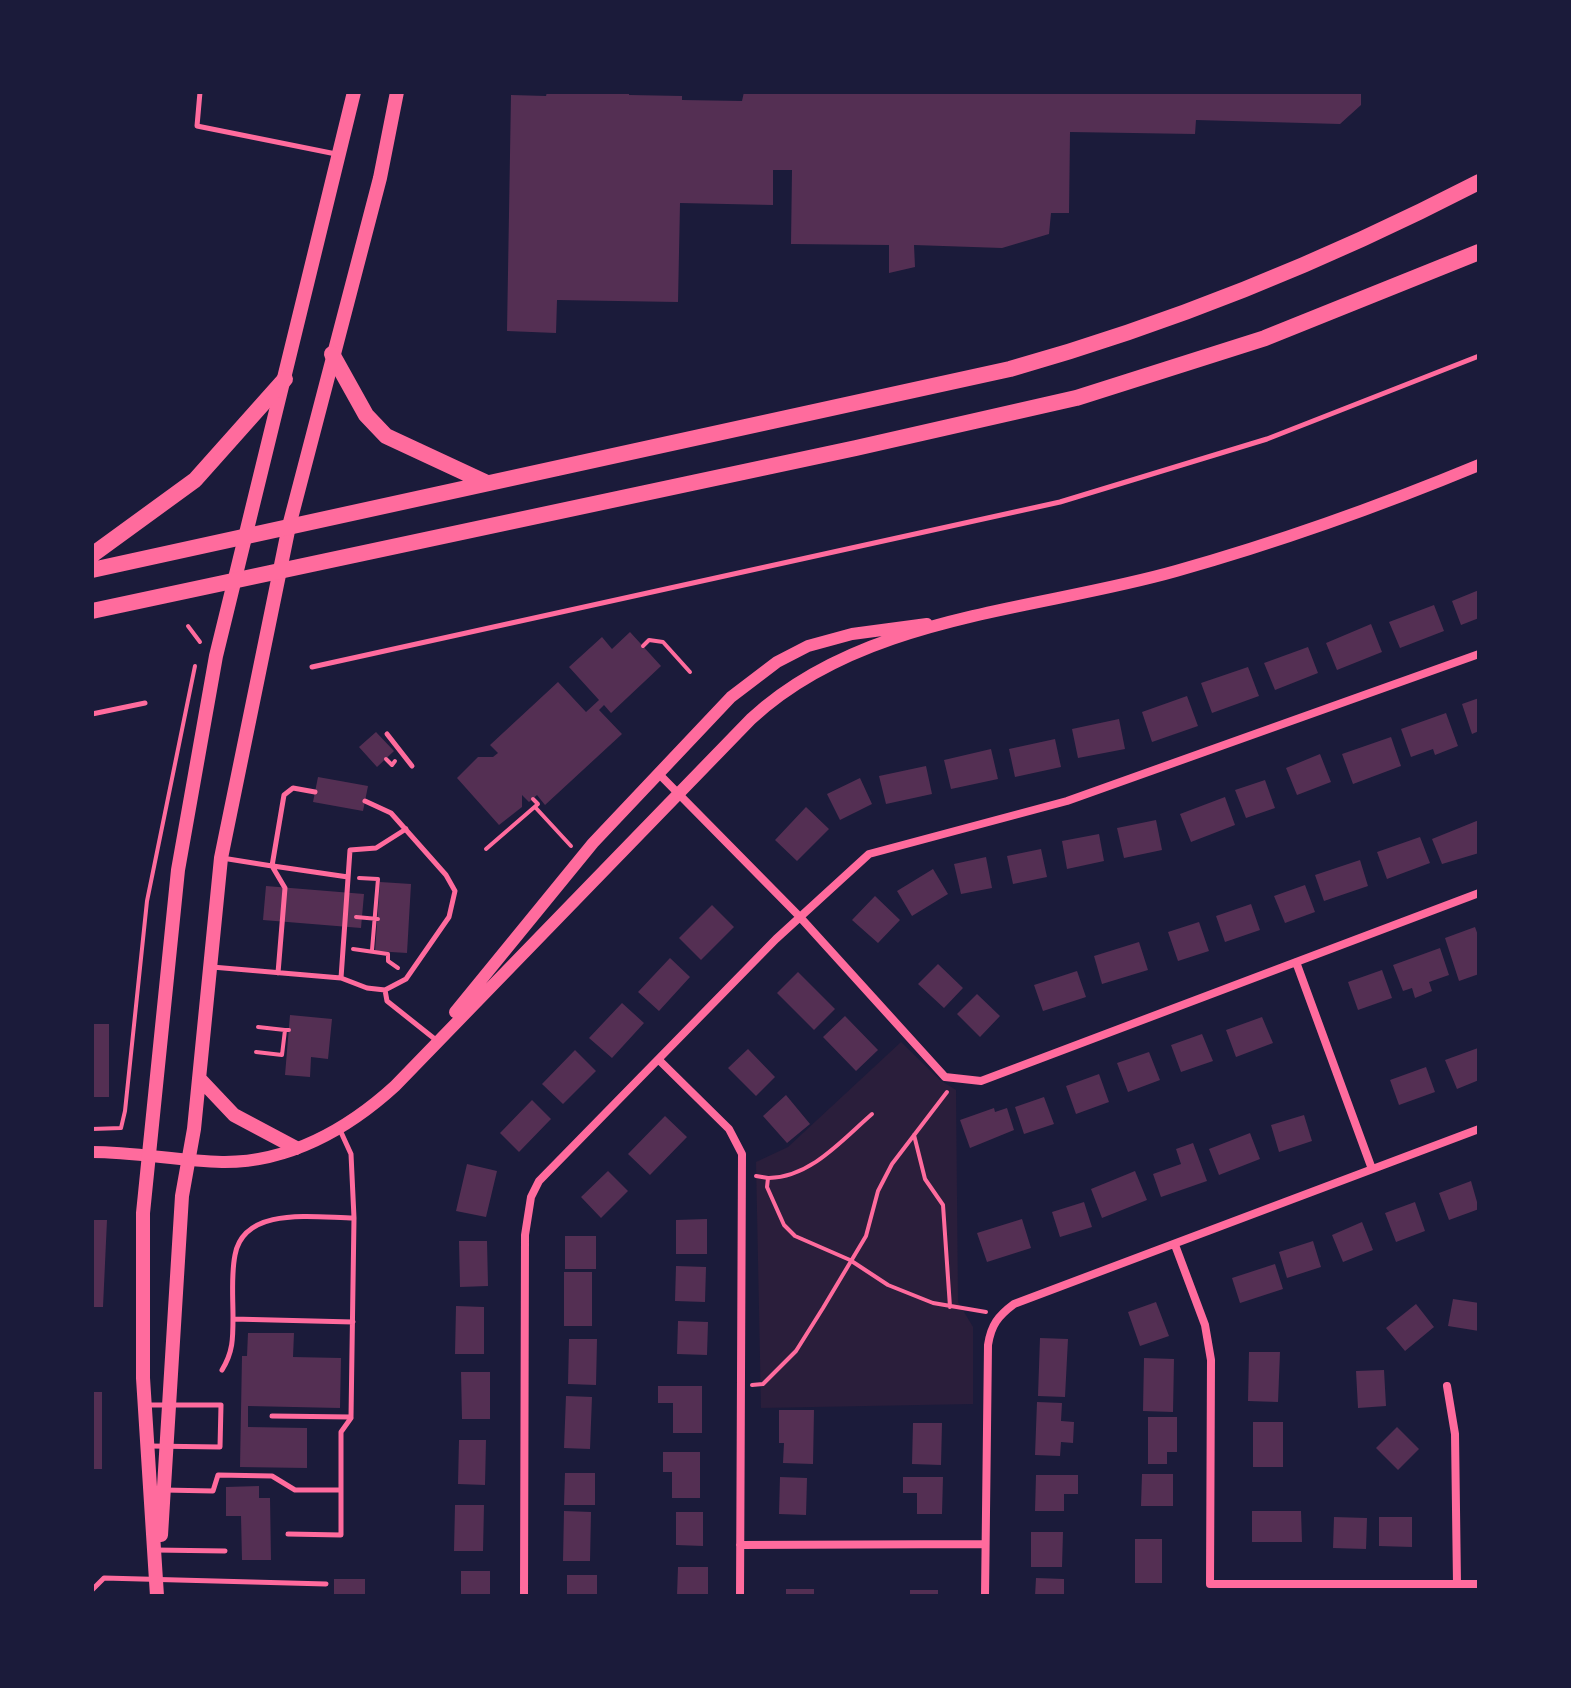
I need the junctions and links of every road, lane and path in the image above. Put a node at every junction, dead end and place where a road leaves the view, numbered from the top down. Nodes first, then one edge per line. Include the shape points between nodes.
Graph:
1 (200, 92) edge
2 (354, 92) edge
3 (397, 92) edge
4 (340, 155) junction
5 (1479, 182) edge
6 (1479, 252) edge
7 (332, 354) junction
8 (1479, 356) edge
9 (285, 379) junction
10 (1479, 465) edge
11 (487, 483) junction
12 (289, 526) junction
13 (246, 536) junction
14 (92, 555) edge
15 (92, 570) edge
16 (279, 572) junction
17 (235, 581) junction
18 (92, 611) edge
19 (961, 620) junction
20 (188, 626) dead end
21 (643, 646) dead end
22 (198, 652) dead end
23 (1479, 654) edge
24 (196, 661) dead end
25 (312, 667) dead end
26 (690, 672) dead end
27 (145, 703) dead end
28 (92, 714) edge
29 (387, 734) dead end
30 (412, 766) dead end
31 (658, 773) junction
32 (315, 792) dead end
33 (677, 793) junction
34 (533, 799) dead end
35 (365, 801) dead end
36 (535, 807) junction
37 (406, 829) junction
38 (572, 846) dead end
39 (486, 849) dead end
40 (221, 858) junction
41 (272, 866) junction
42 (348, 877) junction
43 (1479, 893) edge
44 (799, 916) junction
45 (1296, 962) junction
46 (211, 966) junction
47 (399, 969) dead end
48 (278, 973) junction
49 (341, 978) junction
50 (385, 990) junction
51 (258, 1027) dead end
52 (436, 1040) junction
53 (256, 1052) dead end
54 (660, 1061) junction
55 (199, 1078) junction
56 (956, 1080) junction
57 (872, 1114) dead end
58 (92, 1129) edge
59 (339, 1129) junction
60 (1479, 1129) edge
61 (914, 1135) junction
62 (296, 1148) junction
63 (92, 1152) edge
64 (149, 1156) junction
65 (188, 1159) junction
66 (1372, 1169) junction
67 (743, 1175) junction
68 (768, 1178) junction
69 (354, 1218) junction
70 (1175, 1245) junction
71 (850, 1260) junction
72 (950, 1307) junction
73 (1001, 1314) junction
74 (233, 1319) junction
75 (353, 1322) junction
76 (222, 1370) dead end
77 (742, 1386) junction
78 (1447, 1386) dead end
79 (171, 1404) junction
80 (145, 1405) junction
81 (272, 1416) dead end
82 (351, 1417) junction
83 (148, 1446) junction
84 (168, 1446) junction
85 (158, 1490) junction
86 (341, 1490) junction
87 (288, 1534) dead end
88 (985, 1544) junction
89 (740, 1545) junction
90 (157, 1550) junction
91 (225, 1551) dead end
92 (157, 1579) junction
93 (326, 1584) dead end
94 (1457, 1584) junction
95 (1479, 1584) edge
96 (93, 1593) edge
97 (157, 1596) edge
98 (524, 1596) edge
99 (740, 1596) edge
100 (985, 1596) edge

1 - 4 lane via 197,126
2 - 4 main road
3 - 7 main road via 380,178
4 - 9 main road
5 - 11 main road via 1286,274 1094,345 933,388
6 - 16 main road via 1265,338 1076,398
7 - 11 main road via 366,415 386,436
7 - 12 main road
8 - 25 lane via 1288,432 1060,502
9 - 13 main road
9 - 14 main road via 195,480
10 - 19 street via 1362,511 1175,571
11 - 12 main road
12 - 13 main road
12 - 16 main road
13 - 15 main road
13 - 17 main road
16 - 17 main road
16 - 40 main road
17 - 18 main road
17 - 64 main road via 183,833
19 - 31 street via 834,638 786,656 731,697
19 - 33 street via 875,647 792,686 758,712
20 - 22 path via 201,641
21 - 26 path via 649,640 663,642
23 - 44 street via 1067,801 869,854
24 - 58 path via 147,901 121,1128
27 - 28 lane
29 - 30 lane
31 - 33 street
31 - 52 street via 593,843
32 - 41 lane via 286,792
33 - 44 street
33 - 52 street
34 - 36 path
35 - 37 lane via 386,809
36 - 38 path
36 - 39 path
37 - 42 lane via 376,848 350,850
37 - 50 lane via 449,880 455,903 406,979
40 - 41 lane
40 - 46 main road
41 - 42 lane
41 - 48 lane via 285,888
42 - 47 path via 378,879 372,950 388,954 388,961
42 - 49 lane
43 - 45 street
44 - 54 street
44 - 56 street via 945,1077
45 - 56 street via 981,1081
45 - 66 street
46 - 48 lane
46 - 55 main road
48 - 49 lane
49 - 50 lane
50 - 52 lane via 387,1001
51 - 53 path via 287,1030 282,1055
52 - 59 street via 395,1086
54 - 67 street via 737,1140
54 - 98 street via 539,1181 528,1207
55 - 62 main road via 234,1115
55 - 65 main road
56 - 61 path
57 - 68 path via 814,1164 789,1177
59 - 62 street
59 - 69 lane via 351,1154
60 - 66 street
61 - 71 path via 878,1191 866,1236
61 - 72 path via 925,1179 943,1205
62 - 65 street via 228,1162
63 - 64 street
64 - 65 street
64 - 80 main road via 142,1234
65 - 79 main road
66 - 70 street
67 - 68 path
67 - 77 street
68 - 71 path via 784,1225 795,1236
69 - 74 lane via 274,1220 250,1229 235,1254
69 - 75 lane
70 - 73 street via 1014,1304
70 - 94 street via 1205,1325 1211,1360 1210,1584
71 - 72 path via 888,1285
71 - 77 path via 796,1351 763,1384
72 - 73 path
73 - 88 street via 988,1345
74 - 75 lane
74 - 76 lane via 233,1353
75 - 82 lane
77 - 89 street
78 - 94 street via 1455,1434
79 - 80 lane
79 - 84 main road
79 - 84 lane via 221,1405 220,1447
80 - 83 main road
81 - 82 lane
82 - 86 lane via 341,1432
83 - 84 lane
83 - 85 main road
84 - 85 main road
85 - 86 lane via 213,1491 218,1475 272,1476 295,1490
85 - 90 main road
86 - 87 lane via 341,1535
88 - 89 street
88 - 100 street
89 - 99 street
90 - 91 lane
90 - 92 main road
92 - 93 lane
92 - 96 lane via 104,1578
92 - 97 main road
94 - 95 street

